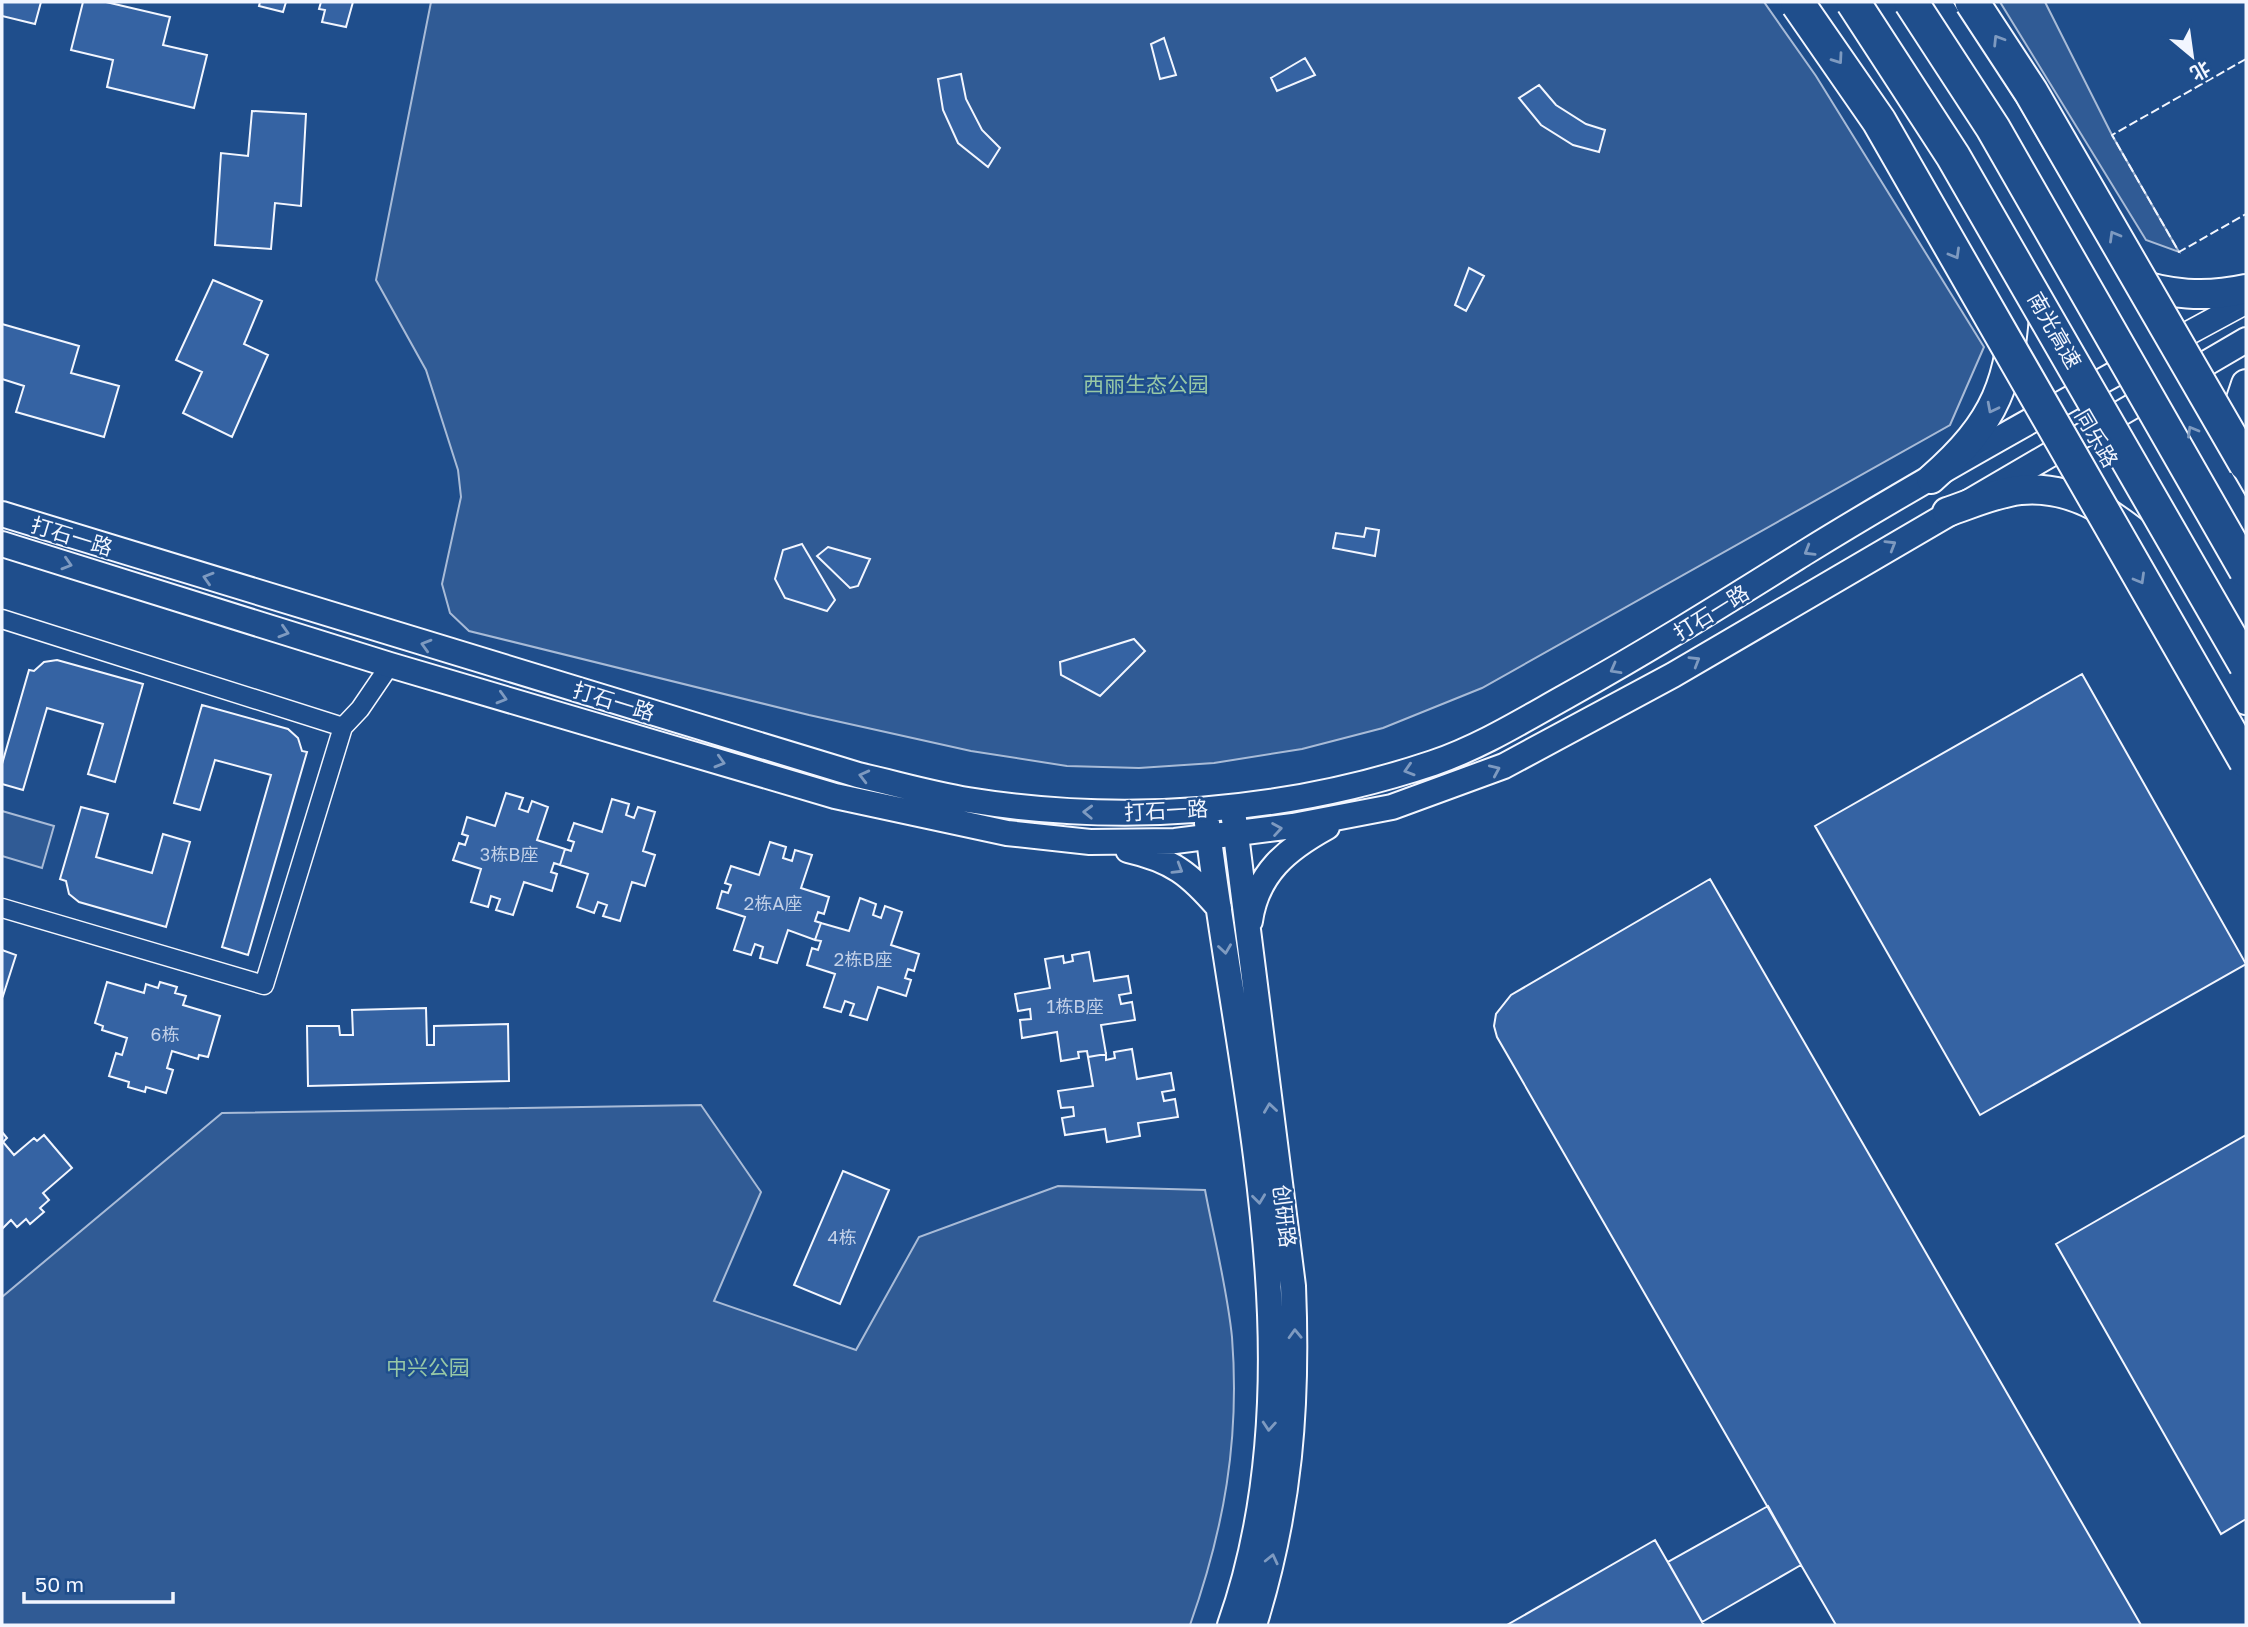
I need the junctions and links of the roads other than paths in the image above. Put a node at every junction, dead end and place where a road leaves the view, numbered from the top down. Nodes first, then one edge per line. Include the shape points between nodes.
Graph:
1 (1831, 2) edge
2 (1853, 2) edge
3 (1911, 2) edge
4 (1936, 2) edge
5 (1972, 2) edge
6 (1798, 4) dead end
7 (2084, 246) junction
8 (2246, 289) edge
9 (2015, 295) junction
10 (2246, 302) edge
11 (2246, 340) edge
12 (2148, 355) junction
13 (2246, 384) edge
14 (2167, 387) junction
15 (2074, 397) junction
16 (2092, 430) junction
17 (2246, 464) edge
18 (1931, 479) junction
19 (1947, 512) junction
20 (2, 514) edge
21 (2242, 519) edge
22 (2, 544) edge
23 (2167, 560) junction
24 (2246, 570) edge
25 (2, 618) edge
26 (390, 665) junction
27 (2246, 665) edge
28 (2246, 700) edge
29 (343, 727) junction
30 (2246, 761) edge
31 (1232, 806) junction
32 (1205, 809) junction
33 (1344, 817) junction
34 (1236, 835) junction
35 (1209, 838) junction
36 (1090, 842) junction
37 (2, 908) edge
38 (1219, 908) junction
39 (1247, 936) junction
40 (1230, 1625) edge
41 (1254, 1625) edge

1 - 9 main road, 同乐路
2 - 27 highway, 南光高速, bridge via 1953,156
3 - 24 highway, bridge via 1993,128
4 - 7 main road
17 -> 5 highway, bridge via 2031,92
6 -> 30 highway, bridge via 1878,121
7 - 8 main road via 2107,268 2156,290 2217,296
7 - 12 main road
9 - 15 main road, 同乐路
9 -> 18 main road via 2010,362 1997,398 1975,436
10 - 12 street, 打石一路
11 - 14 main road, 打石一路
12 - 14 main road
12 - 15 main road, 打石一路
13 - 21 main road via 2227,456
14 - 16 main road, 打石一路
21 -> 14 main road
15 - 16 main road, 同乐路
15 - 18 main road, 打石一路
16 - 19 main road, 打石一路
16 - 23 main road, 同乐路
18 -> 31 main road, 打石一路 via 1679,633 1473,747 1332,790
19 - 23 main road via 2020,490 2063,494 2088,501 2122,522
33 -> 19 main road, 打石一路 via 1431,795 1525,755 1673,675
32 -> 20 main road, 打石一路 via 1053,810 965,799 858,775
22 -> 26 main road, 打石一路
23 - 28 main road, 同乐路
25 - 29 street
26 - 29 street
26 -> 36 main road, 打石一路 via 835,796 958,825
29 - 37 street via 264,985
31 - 32 main road, 打石一路
31 - 34 main road, 创研路
32 - 35 main road, 创研路
34 -> 33 main road, 打石一路
33 - 39 main road via 1296,844 1266,874 1252,903
34 - 35 main road, 打石一路
34 - 39 main road, 创研路
35 - 36 main road, 打石一路
35 - 38 main road, 创研路
36 -> 38 main road via 1172,864 1188,874
38 -> 40 main road, 创研路 via 1257,1182 1271,1325 1263,1493 1251,1558
41 -> 39 main road, 创研路 via 1275,1550 1288,1478 1296,1355 1293,1286

